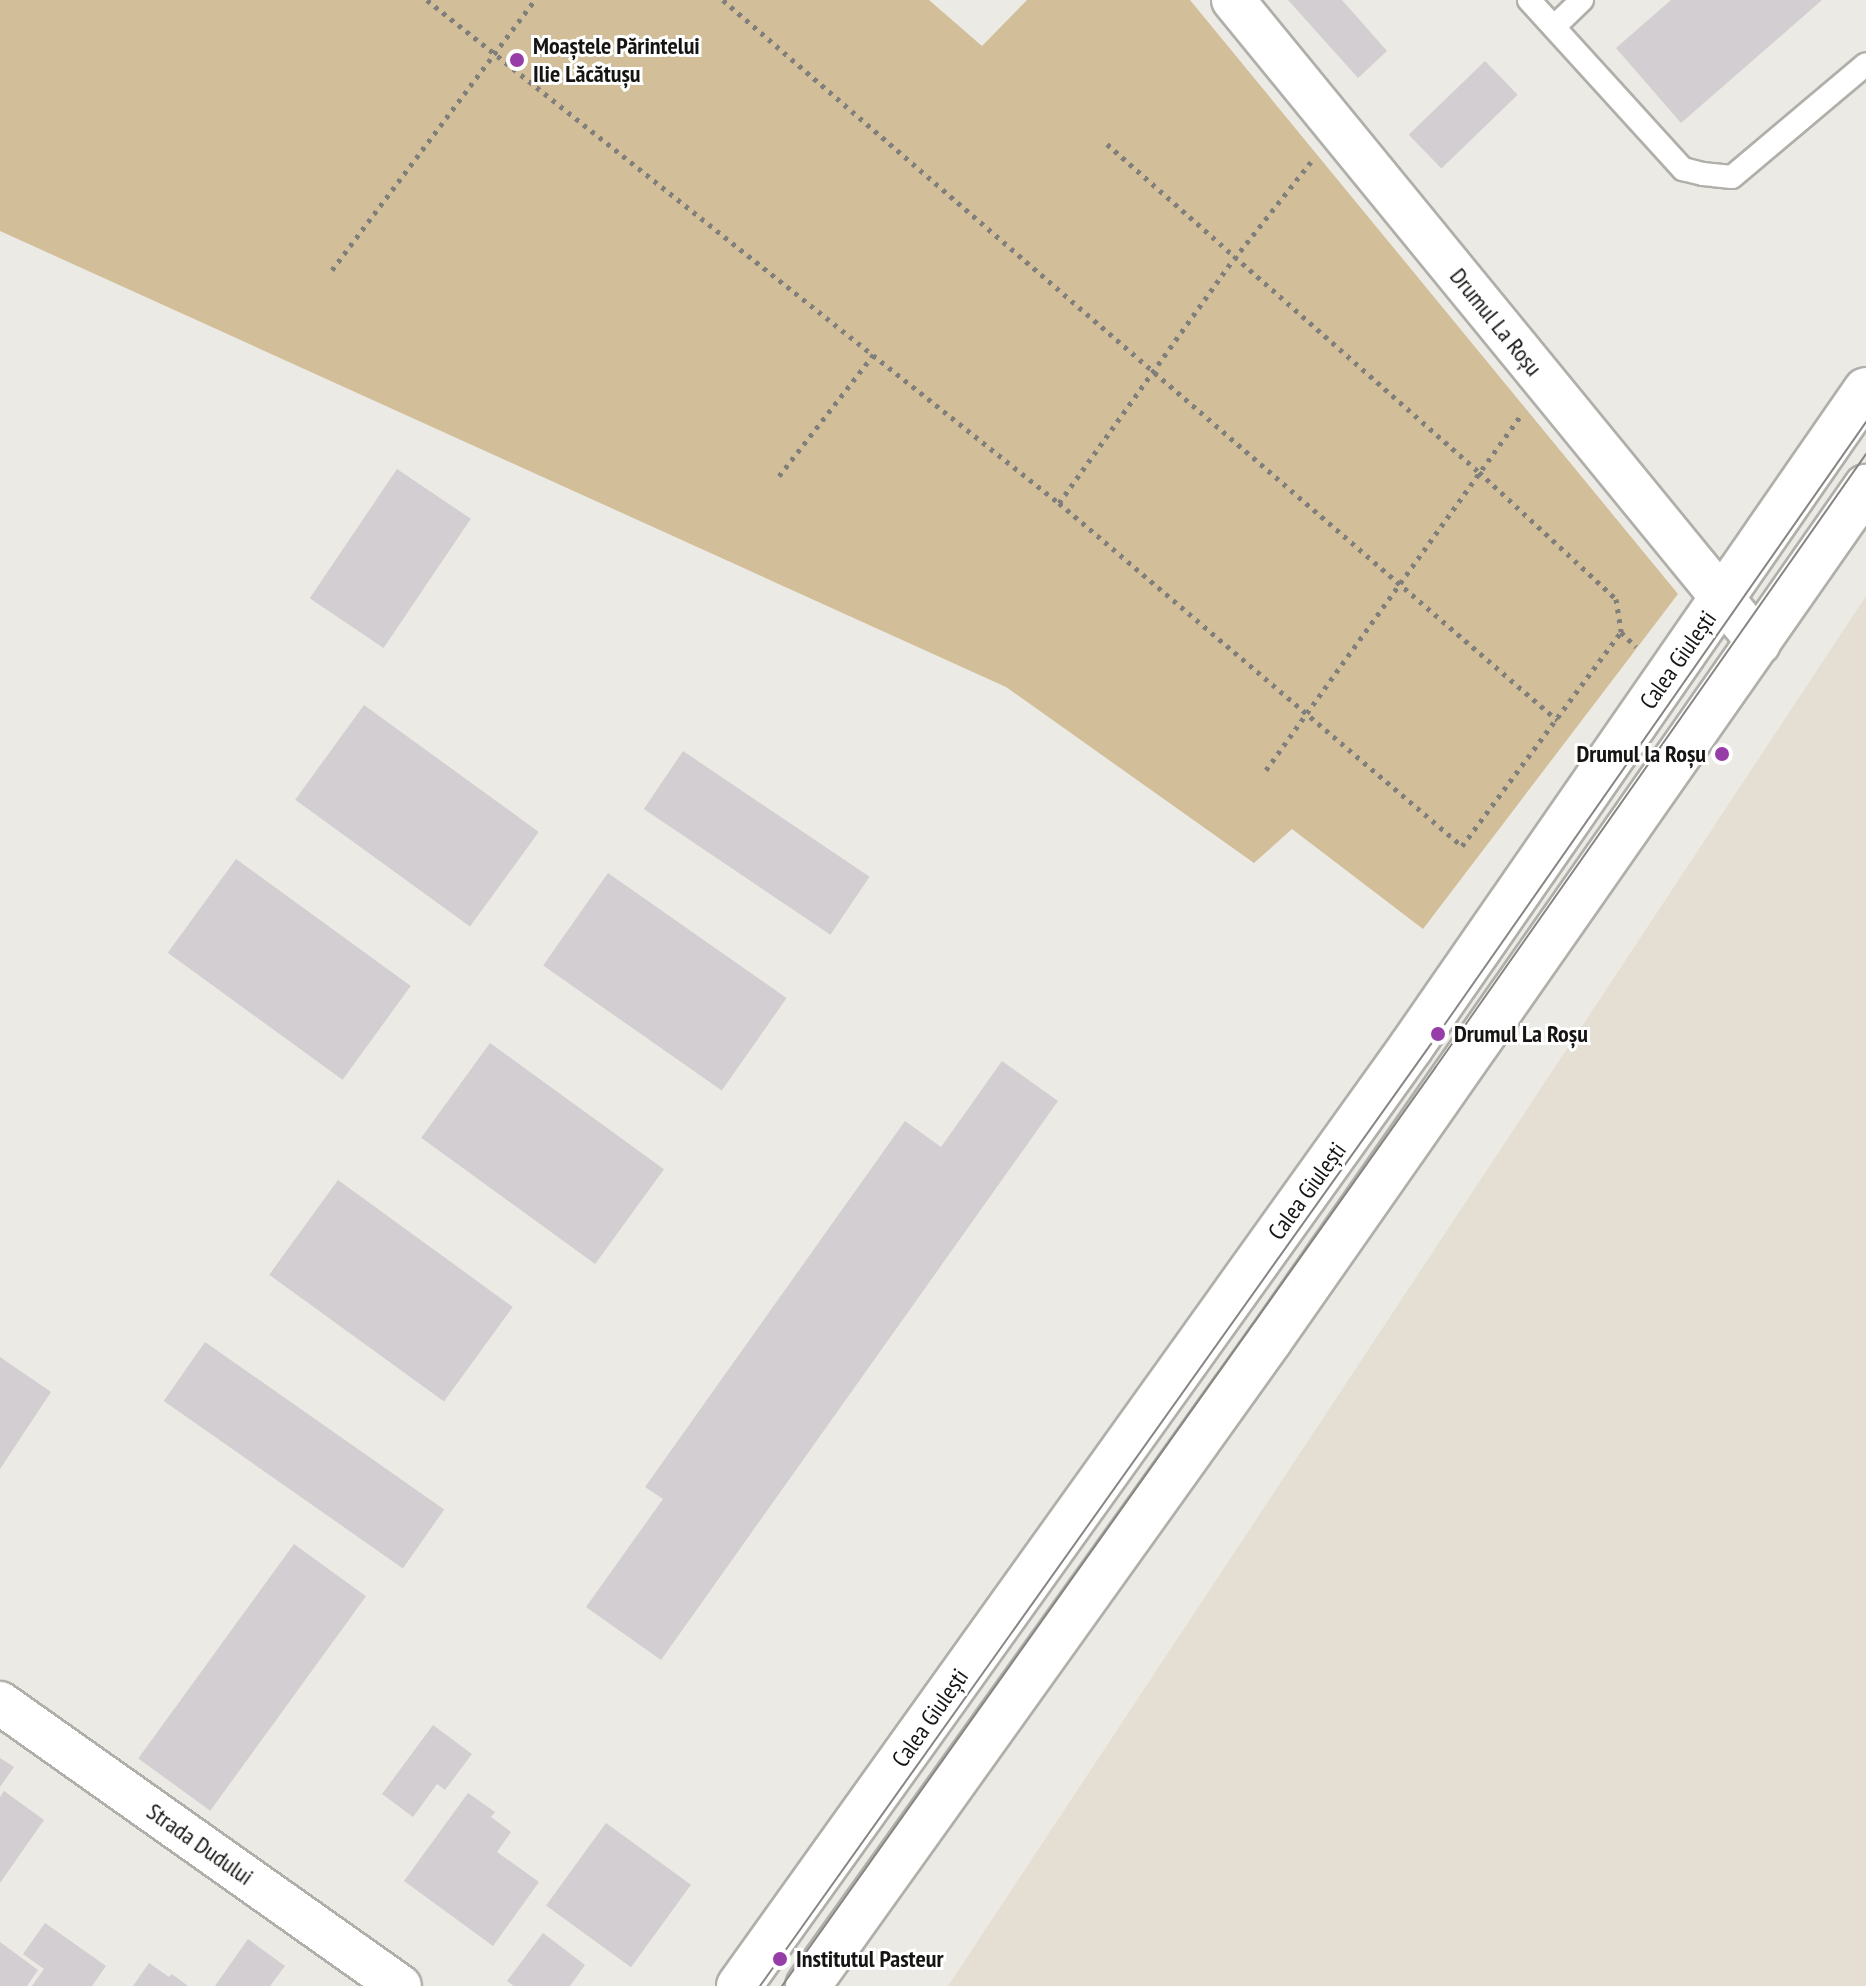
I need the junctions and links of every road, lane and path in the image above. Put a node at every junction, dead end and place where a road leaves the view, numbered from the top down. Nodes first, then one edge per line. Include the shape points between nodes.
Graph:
1 (427, 0) edge
2 (535, 0) edge
3 (723, 0) edge
4 (1233, 0) edge
5 (1529, 0) edge
6 (1582, 0) edge
7 (1554, 27) junction
8 (495, 56) junction
9 (1866, 64) edge
10 (1107, 144) dead end
11 (1312, 162) dead end
12 (1234, 259) junction
13 (332, 270) dead end
14 (874, 354) junction
15 (1154, 372) junction
16 (1866, 390) edge
17 (1521, 416) dead end
18 (1479, 472) junction
19 (779, 476) dead end
20 (1866, 487) edge
21 (1059, 503) junction
22 (1399, 584) junction
23 (1721, 599) junction
24 (1759, 643) junction
25 (1308, 713) junction
26 (1557, 720) junction
27 (1266, 770) dead end
28 (0, 1703) edge
29 (400, 1986) edge
30 (739, 1986) edge
31 (808, 1986) edge

1 - 8 path
2 - 8 path
3 - 15 path
4 - 23 street, Drumul La Roșu
5 - 7 lane
6 - 7 lane
7 - 9 lane via 1683,169 1703,174 1732,177
8 - 13 path
8 - 14 path
10 - 12 path
11 - 12 path
12 - 15 path
12 - 18 path
14 - 19 path
14 - 21 path
15 - 21 path
15 - 22 path
16 - 23 main road, Calea Giulești
17 - 18 path
18 - 22 path
18 - 26 path via 1616,599 1621,632
20 - 24 main road
21 - 25 path
22 - 25 path
22 - 26 path
23 - 24 street, Drumul La Roșu
23 - 30 main road, Calea Giulești via 1411,1047
24 - 31 main road
25 - 26 path via 1462,846
25 - 27 path
28 - 29 street, Strada Dudului

